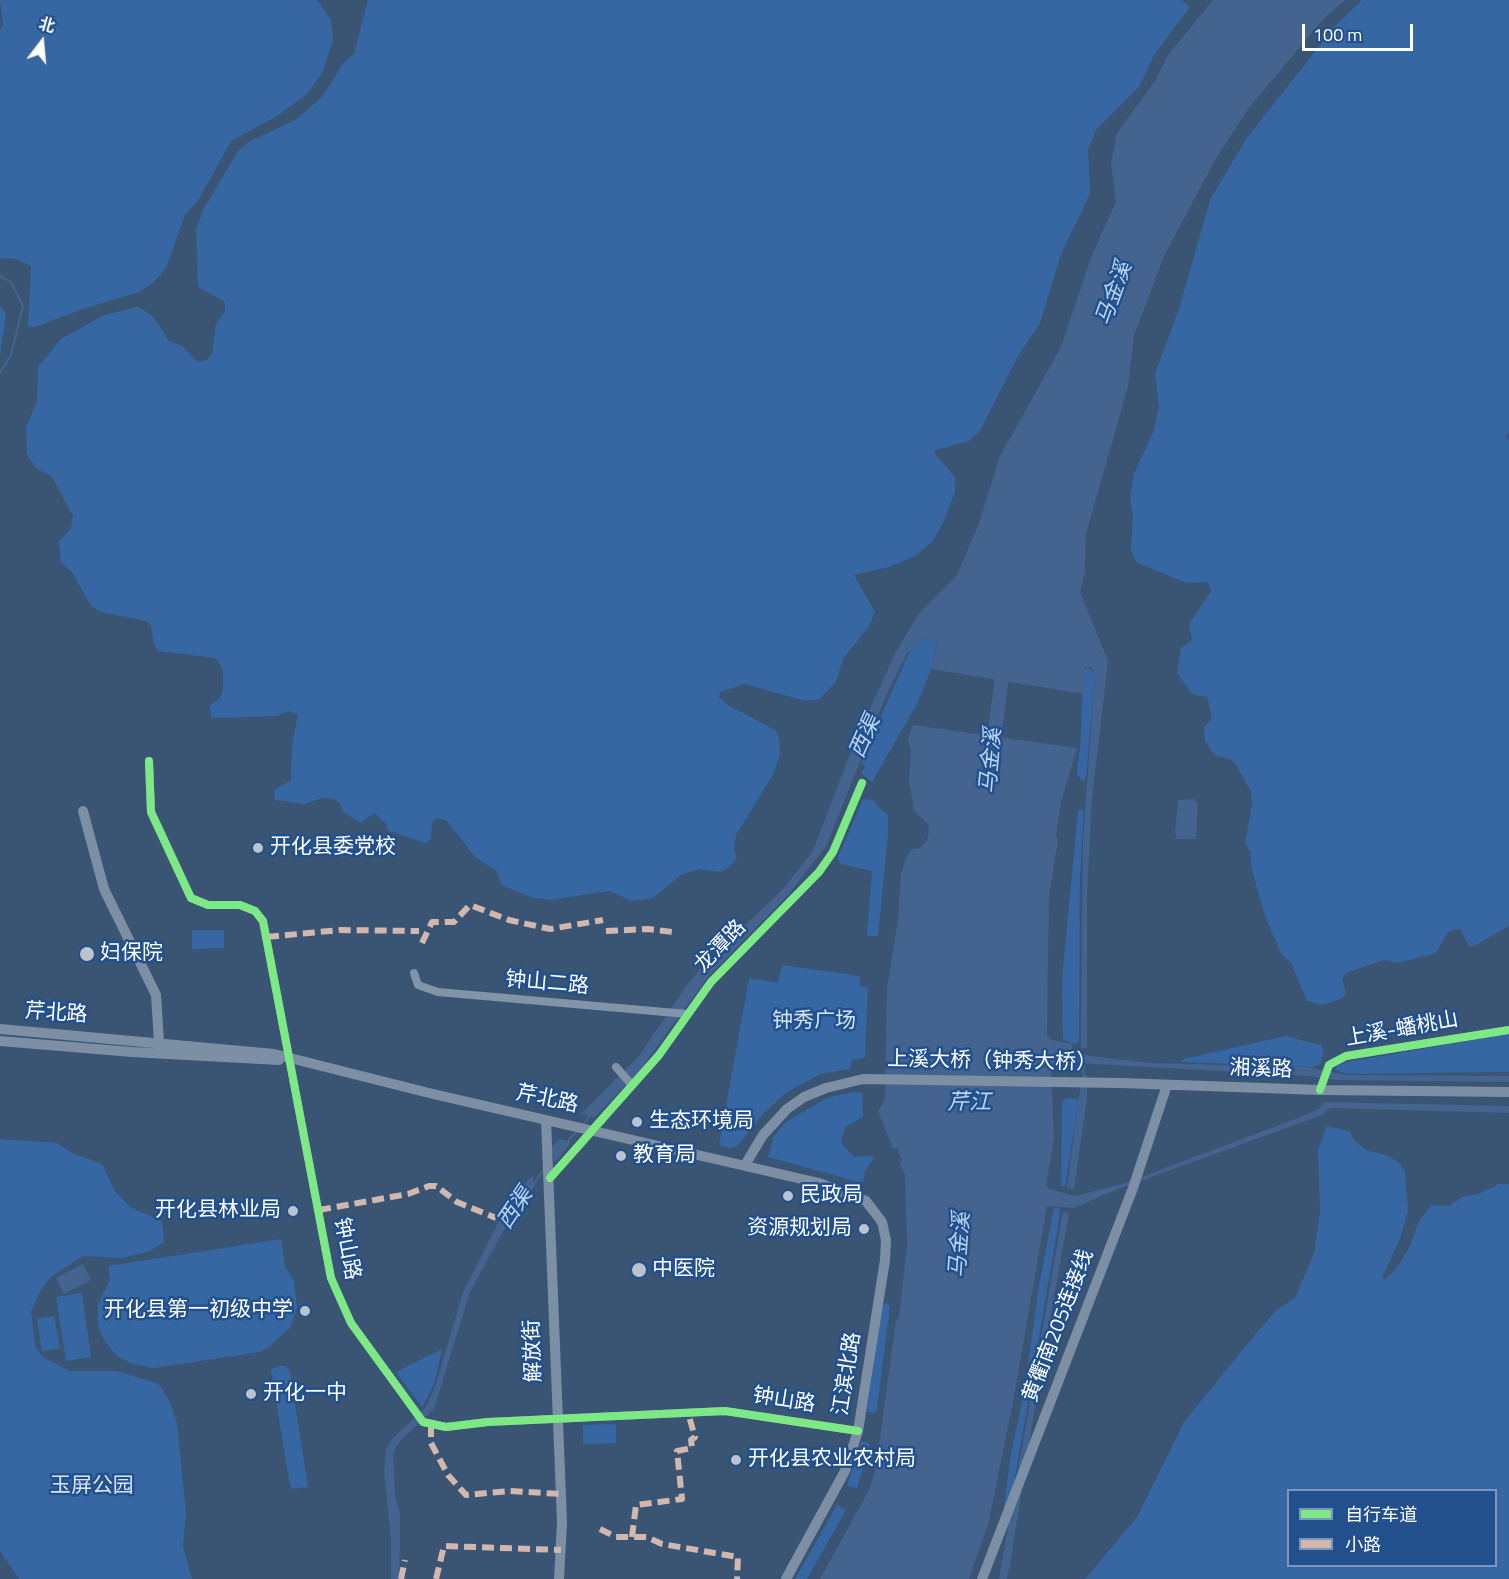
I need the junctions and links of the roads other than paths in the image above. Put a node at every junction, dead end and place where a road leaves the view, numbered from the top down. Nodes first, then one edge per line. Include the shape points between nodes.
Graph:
1 (149, 761) dead end
2 (862, 783) dead end
3 (83, 811) dead end
4 (414, 973) dead end
5 (687, 1014) junction
6 (0, 1029) edge
7 (1509, 1030) edge
8 (132, 1040) junction
9 (0, 1041) edge
10 (159, 1042) junction
11 (132, 1052) junction
12 (288, 1059) junction
13 (616, 1067) dead end
14 (1120, 1083) joint
15 (632, 1085) junction
16 (1167, 1085) junction
17 (1320, 1090) junction
18 (1509, 1092) edge
19 (546, 1120) junction
20 (594, 1130) junction
21 (745, 1165) junction
22 (550, 1178) junction
23 (866, 1201) joint
24 (557, 1420) junction
25 (858, 1431) junction
26 (559, 1579) edge
27 (786, 1579) edge
28 (982, 1579) edge

1 - 12 street, 钟山路 via 151,812 191,898 208,905 240,906 255,911 263,921
2 - 5 street, 龙潭路 via 833,852 819,872 731,961
3 - 10 main road via 104,889 156,995
4 - 5 street, 钟山二路 via 418,985 438,992
5 - 15 street, 龙潭路
6 - 8 main road, 芹北路
7 - 17 street, 上溪-蟠桃山 via 1346,1056 1329,1065
8 - 10 main road, 芹北路
8 - 11 main road
9 - 11 main road, 芹北路
10 - 12 main road, 芹北路 via 261,1052
11 - 12 main road, 芹北路
12 - 19 main road, 芹北路
12 - 24 street, 钟山路 via 331,1278 351,1323 414,1412 423,1422 440,1427
13 - 15 street
14 - 16 main road, 湘溪路
14 - 21 main road, 上溪大桥（钟秀大桥） via 863,1079 826,1088 787,1109 763,1135
15 - 20 street, 龙潭路
16 - 17 main road, 湘溪路
16 - 28 main road, 黄衢南205连接线 via 1133,1188
17 - 18 main road, 湘溪路
19 - 20 main road, 芹北路
19 - 22 main road, 解放街
20 - 21 main road, 芹北路
20 - 22 street, 龙潭路
21 - 23 main road, 芹北路 via 833,1187
22 - 24 main road, 解放街
23 - 25 main road, 江滨北路 via 882,1222 886,1240
24 - 25 street, 钟山路 via 725,1411
24 - 26 main road, 解放街 via 562,1522
25 - 27 main road, 江滨北路 via 845,1471

